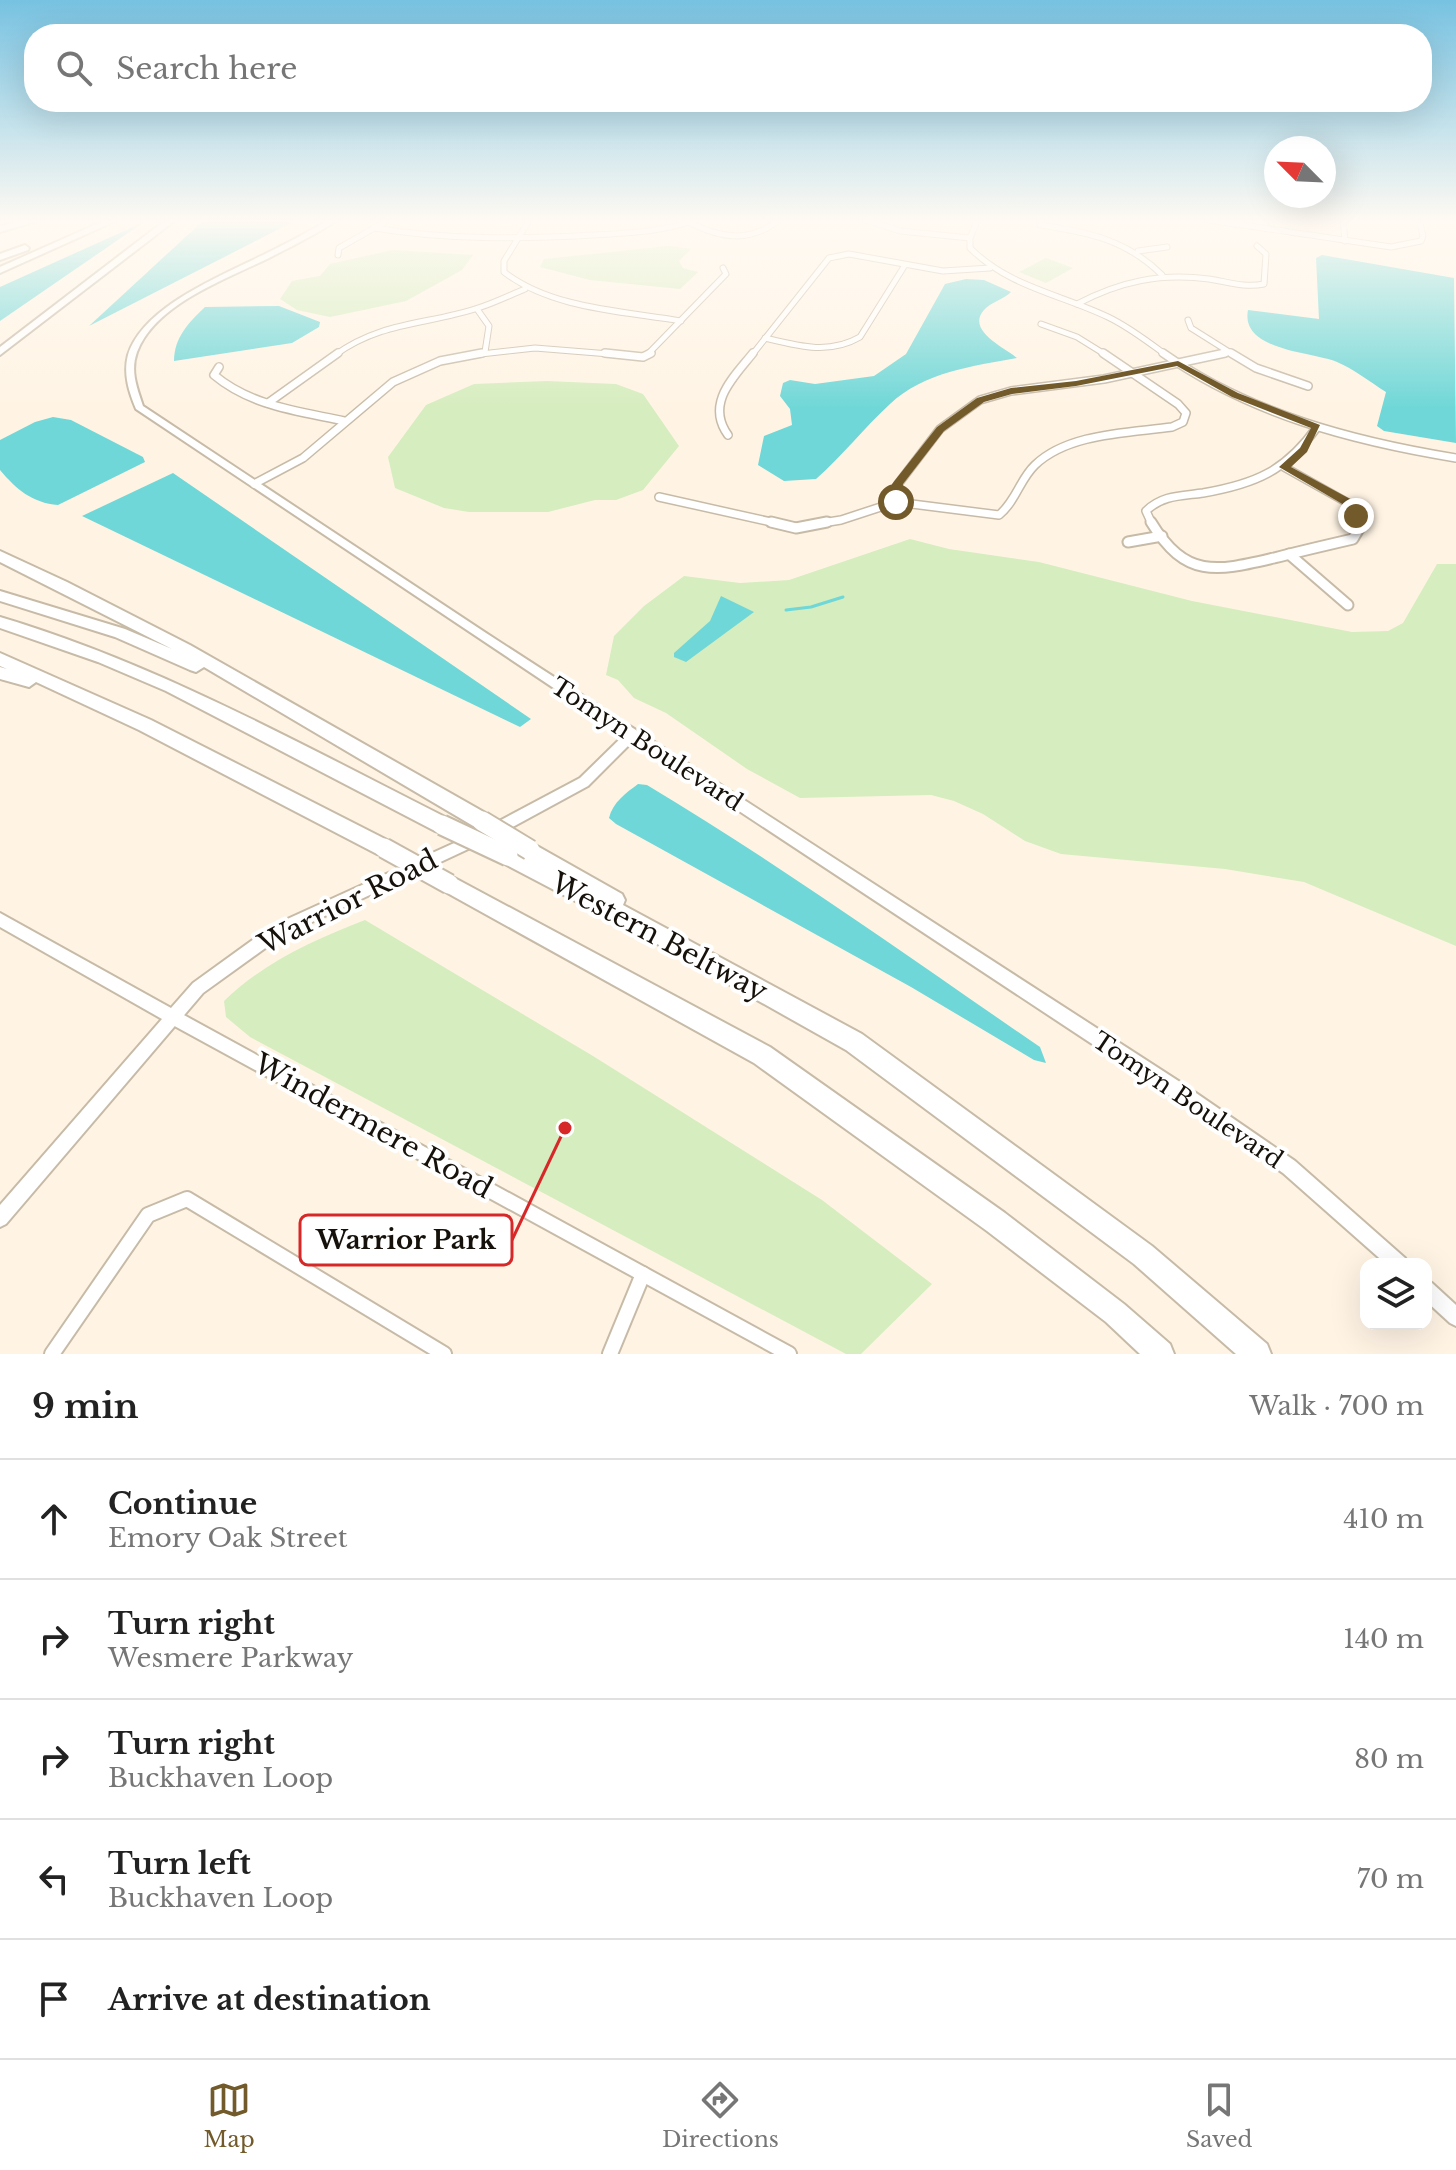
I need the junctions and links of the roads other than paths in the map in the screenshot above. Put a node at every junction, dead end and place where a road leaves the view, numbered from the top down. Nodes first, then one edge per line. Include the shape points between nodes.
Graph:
1 (93, 282) edge
2 (212, 282) edge
3 (517, 282) edge
4 (718, 282) edge
5 (810, 282) edge
6 (894, 282) edge
7 (1019, 282) edge
8 (1122, 282) edge
9 (1225, 282) edge
10 (1264, 282) edge
11 (525, 289) junction
12 (1077, 304) junction
13 (477, 309) junction
14 (1188, 320) dead end
15 (681, 321) junction
16 (1041, 324) dead end
17 (765, 338) junction
18 (485, 352) junction
19 (1228, 352) junction
20 (3, 354) edge
21 (1178, 363) junction
22 (219, 367) dead end
23 (1130, 373) junction
24 (1308, 386) dead end
25 (268, 403) junction
26 (344, 421) junction
27 (1317, 427) junction
28 (728, 435) dead end
29 (1456, 458) edge
30 (1284, 467) junction
31 (254, 484) junction
32 (659, 497) dead end
33 (896, 502) junction
34 (1162, 536) junction
35 (1128, 542) dead end
36 (1289, 554) junction
37 (0, 556) edge
38 (0, 596) edge
39 (1348, 605) dead end
40 (0, 622) edge
41 (0, 659) edge
42 (0, 673) edge
43 (79, 695) junction
44 (317, 723) junction
45 (632, 734) junction
46 (0, 920) edge
47 (171, 1016) junction
48 (854, 1042) junction
49 (0, 1218) edge
50 (1392, 1258) edge
51 (643, 1274) junction
52 (1432, 1295) edge
53 (1456, 1317) edge
54 (52, 1354) edge
55 (444, 1354) edge
56 (610, 1354) edge
57 (789, 1354) edge
58 (1160, 1354) edge
59 (1257, 1354) edge

1 - 20 highway
2 - 31 street, Tomyn Boulevard via 147,327 128,367 128,388 139,407
3 - 11 street
4 - 15 street
5 - 17 street
6 - 17 street via 852,343 822,349
7 - 12 street
8 - 12 street
9 - 10 street
11 - 13 street
11 - 15 street
12 - 21 street via 1132,331
13 - 18 street via 489,326
13 - 25 street via 371,334
14 - 19 street via 1191,328
15 - 18 street via 643,357 574,349
16 - 23 street via 1079,338
17 - 28 street via 722,392 719,423
18 - 26 street via 414,370
19 - 21 street
19 - 24 street via 1282,380
21 - 23 street
21 - 27 street via 1235,395
22 - 25 street via 214,375 224,385
23 - 33 street via 980,400 940,429 898,484
23 - 33 street via 1178,404 1186,413 1183,422 1089,441 1046,457 999,515
25 - 26 street
26 - 31 street via 303,458
27 - 29 street
27 - 30 street via 1304,450
30 - 34 street via 1251,483 1157,500 1146,511
30 - 36 street via 1348,503 1360,527 1353,539
31 - 45 street, Tomyn Boulevard
32 - 33 street via 796,528
34 - 35 street
34 - 36 street via 1195,565 1210,569
36 - 39 street
37 - 44 highway via 134,621
38 - 44 highway via 120,633
40 - 48 highway, Western Beltway, bridge via 172,687 668,939
41 - 43 highway, Western Beltway
42 - 43 highway
43 - 58 highway, Western Beltway, bridge via 384,848 762,1055 996,1222
44 - 48 highway, bridge
45 - 47 street, Warrior Road via 584,782 527,815 277,931 198,988
45 - 50 street, Tomyn Boulevard via 1289,1167
46 - 47 street, Windermere Road
47 - 49 street, Warrior Road
47 - 51 street, Windermere Road
48 - 59 highway, Western Beltway via 1143,1255
51 - 56 street
51 - 57 street, Windermere Road
52 - 53 street
54 - 55 street via 148,1215 187,1199

